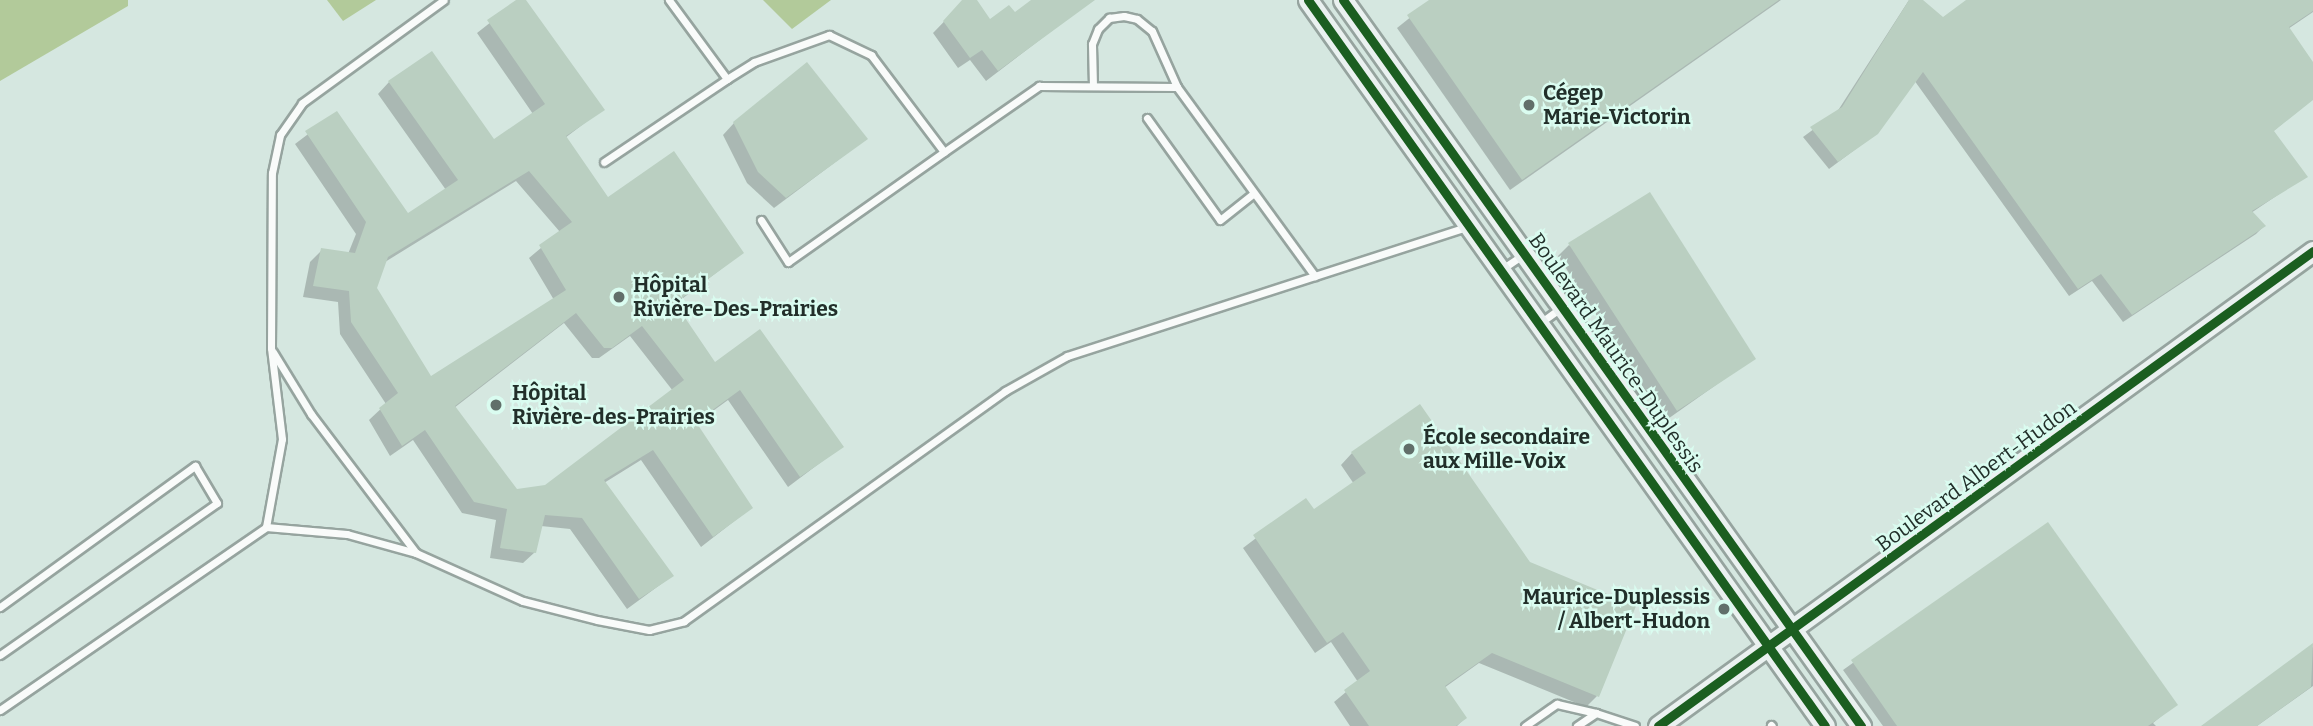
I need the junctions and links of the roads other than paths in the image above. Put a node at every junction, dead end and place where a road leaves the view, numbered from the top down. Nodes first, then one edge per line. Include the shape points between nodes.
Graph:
1 (444, 0) edge
2 (669, 0) edge
3 (1308, 0) edge
4 (1343, 0) edge
5 (727, 79) junction
6 (1093, 86) junction
7 (1177, 86) junction
8 (1147, 118) dead end
9 (944, 152) junction
10 (604, 162) dead end
11 (1254, 192) junction
12 (1466, 199) junction
13 (761, 220) dead end
14 (1468, 227) junction
15 (2313, 251) edge
16 (1524, 254) junction
17 (1500, 270) junction
18 (1315, 276) junction
19 (1562, 307) junction
20 (1539, 323) junction
21 (271, 348) junction
22 (266, 527) junction
23 (416, 553) junction
24 (0, 607) edge
25 (1793, 632) junction
26 (1770, 648) junction
27 (0, 655) edge
28 (0, 710) edge
29 (1596, 713) junction
30 (1822, 725) edge
31 (1525, 726) edge
32 (1577, 726) edge
33 (1635, 726) edge
34 (1658, 726) edge
35 (1861, 726) edge

1 - 21 lane via 302,103 280,135 272,173
2 - 5 lane
3 - 12 street, Boulevard Maurice-Duplessis
4 - 12 street, Boulevard Maurice-Duplessis
5 - 9 lane via 754,62 829,35 871,55
5 - 10 lane
6 - 7 lane
6 - 7 lane via 1092,44 1098,29 1109,18 1124,16 1138,19 1152,31
6 - 9 lane via 1039,86
7 - 11 lane
8 - 11 lane via 1220,220
9 - 13 lane via 788,262
11 - 18 lane
12 - 14 street, Boulevard Maurice-Duplessis
12 - 16 street, Boulevard Maurice-Duplessis
14 - 17 street, Boulevard Maurice-Duplessis
14 - 18 lane
15 - 25 street, Boulevard Albert-Hudon
16 - 17 lane
16 - 19 street, Boulevard Maurice-Duplessis
17 - 20 street, Boulevard Maurice-Duplessis
18 - 23 lane via 1067,356 1005,391 684,621 649,629 597,620 523,601
19 - 20 lane
19 - 25 street, Boulevard Maurice-Duplessis
20 - 26 street, Boulevard Maurice-Duplessis
21 - 22 lane via 282,439
21 - 23 lane via 311,414
22 - 23 lane via 347,534
22 - 28 lane
24 - 27 lane via 195,466 218,503
25 - 26 street, Boulevard Albert-Hudon
25 - 35 street, Boulevard Maurice-Duplessis
26 - 30 street, Boulevard Maurice-Duplessis
26 - 34 street, Boulevard Albert-Hudon
29 - 31 lane via 1557,704
29 - 32 lane
29 - 33 lane

